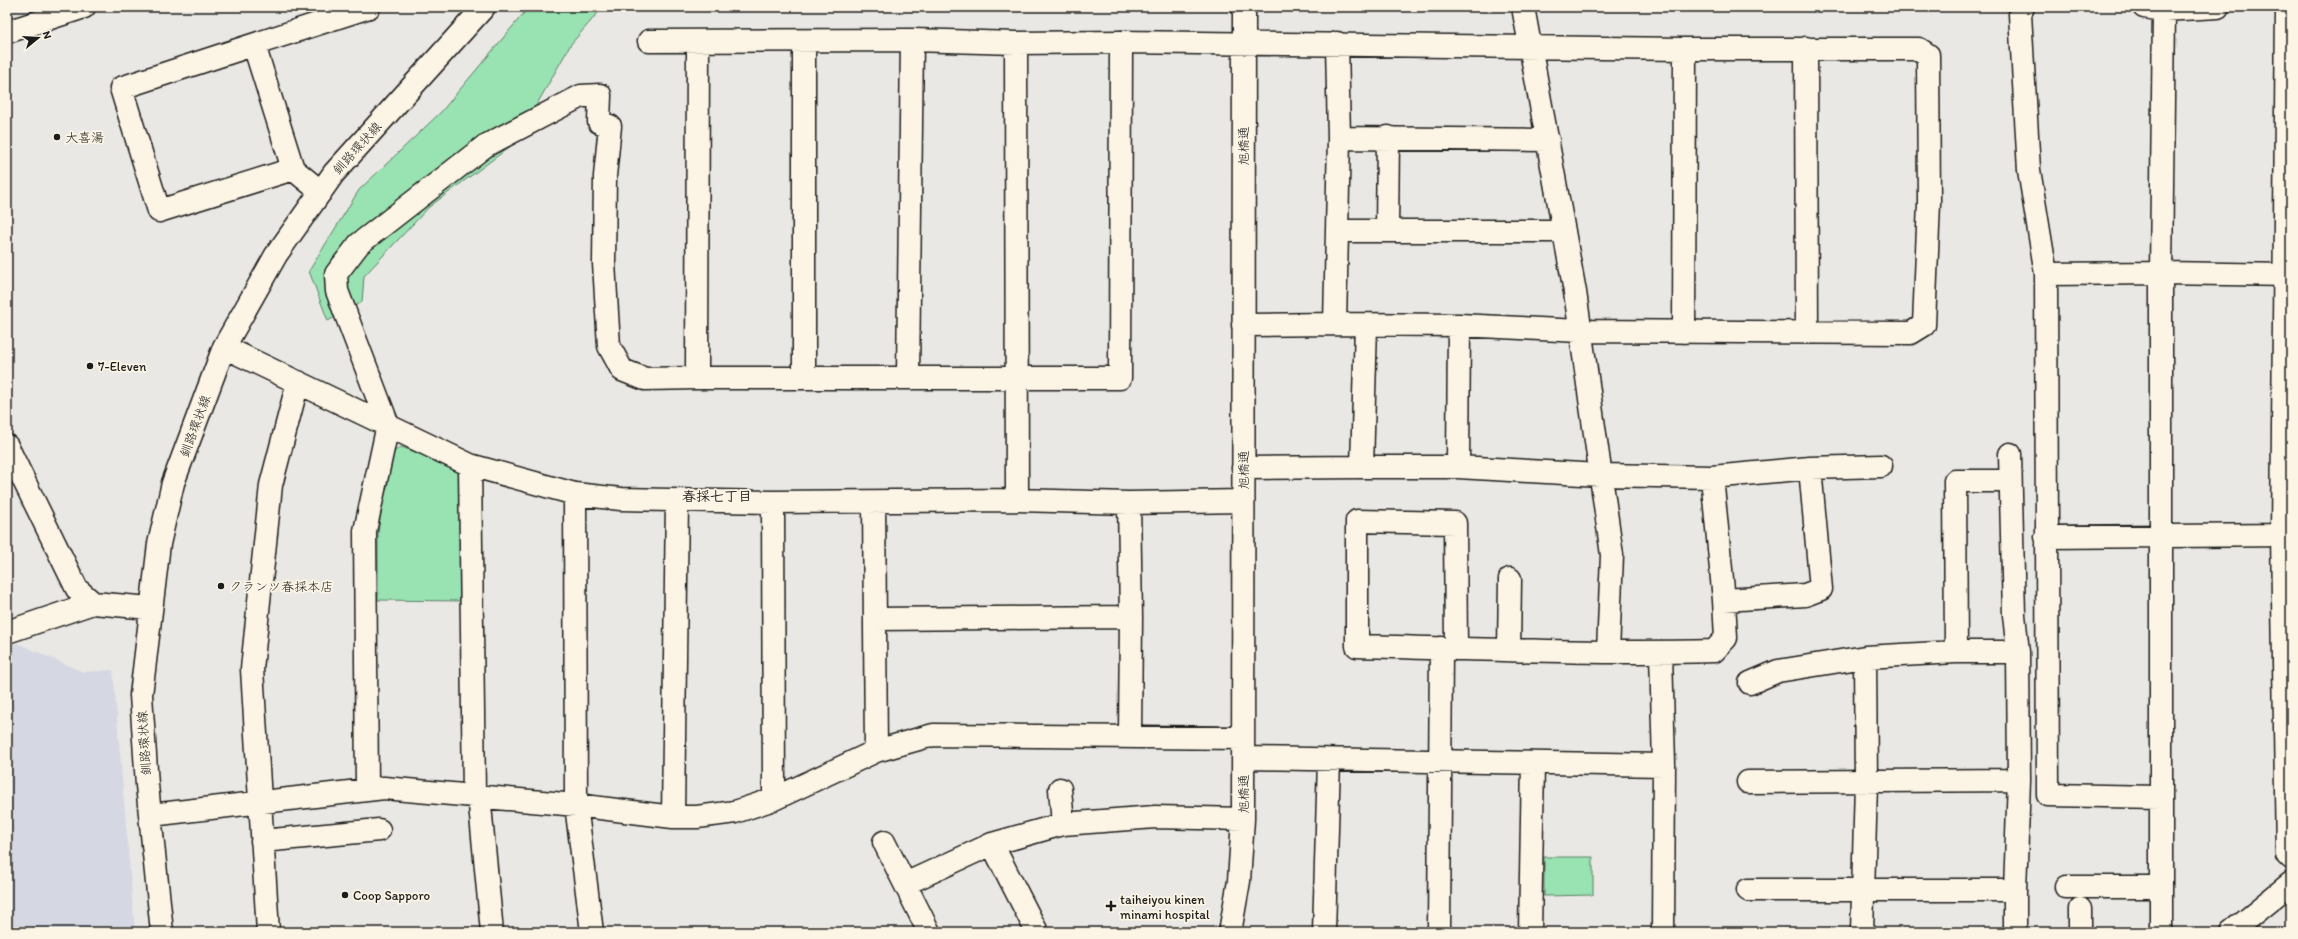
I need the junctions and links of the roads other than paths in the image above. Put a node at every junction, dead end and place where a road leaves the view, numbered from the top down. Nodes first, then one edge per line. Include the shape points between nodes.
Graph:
1 (84, 7) edge
2 (369, 7) edge
3 (1244, 7) edge
4 (1523, 7) edge
5 (2023, 7) edge
6 (2218, 7) edge
7 (2287, 7) edge
8 (479, 9) edge
9 (2154, 9) edge
10 (7, 32) edge
11 (912, 40) junction
12 (649, 41) dead end
13 (698, 41) junction
14 (804, 41) junction
15 (1121, 42) junction
16 (1016, 43) junction
17 (1337, 43) junction
18 (1244, 44) junction
19 (254, 45) junction
20 (1531, 47) junction
21 (1806, 48) junction
22 (1685, 49) junction
23 (1388, 137) junction
24 (1339, 138) junction
25 (1548, 140) junction
26 (293, 169) junction
27 (321, 192) junction
28 (1337, 231) junction
29 (1388, 231) junction
30 (1564, 231) junction
31 (2161, 273) junction
32 (2046, 274) junction
33 (2288, 275) edge
34 (1335, 324) junction
35 (1243, 325) junction
36 (1366, 325) junction
37 (1459, 325) junction
38 (1580, 331) junction
39 (1807, 331) junction
40 (1684, 332) junction
41 (224, 347) junction
42 (908, 376) junction
43 (804, 377) junction
44 (697, 378) junction
45 (1016, 380) junction
46 (298, 382) junction
47 (388, 425) junction
48 (7, 446) edge
49 (2010, 454) dead end
50 (470, 465) junction
51 (1881, 466) dead end
52 (1362, 467) junction
53 (1243, 468) junction
54 (1458, 468) junction
55 (1810, 468) junction
56 (1600, 475) junction
57 (1712, 477) junction
58 (2010, 481) junction
59 (575, 494) junction
60 (1017, 500) junction
61 (677, 501) junction
62 (1243, 501) junction
63 (773, 502) junction
64 (874, 502) junction
65 (1128, 503) junction
66 (2287, 534) edge
67 (2163, 536) junction
68 (2046, 537) junction
69 (1510, 579) dead end
70 (1724, 600) junction
71 (93, 603) junction
72 (150, 608) junction
73 (1131, 617) junction
74 (875, 619) junction
75 (7, 632) edge
76 (1449, 649) junction
77 (1509, 650) junction
78 (1608, 652) junction
79 (1956, 652) junction
80 (2018, 652) junction
81 (1661, 653) junction
82 (1865, 657) junction
83 (1750, 683) dead end
84 (1130, 736) junction
85 (1243, 748) junction
86 (876, 751) junction
87 (1329, 760) junction
88 (1442, 762) junction
89 (1533, 764) junction
90 (1664, 765) junction
91 (2019, 780) junction
92 (1748, 782) dead end
93 (1866, 782) junction
94 (367, 789) junction
95 (1060, 789) dead end
96 (477, 795) junction
97 (2160, 797) junction
98 (774, 799) junction
99 (261, 803) junction
100 (576, 804) junction
101 (151, 814) junction
102 (673, 817) junction
103 (1243, 819) junction
104 (1063, 824) junction
105 (379, 830) dead end
106 (262, 841) junction
107 (884, 842) dead end
108 (992, 844) junction
109 (2291, 858) edge
110 (2291, 883) edge
111 (905, 884) junction
112 (2161, 887) junction
113 (2066, 888) dead end
114 (1748, 890) dead end
115 (1862, 890) junction
116 (2014, 890) junction
117 (2080, 909) dead end
118 (162, 932) edge
119 (268, 932) edge
120 (492, 932) edge
121 (592, 932) edge
122 (929, 932) edge
123 (1037, 932) edge
124 (1230, 932) edge
125 (1324, 932) edge
126 (1439, 932) edge
127 (1530, 932) edge
128 (1663, 932) edge
129 (1862, 932) edge
130 (2015, 932) edge
131 (2080, 932) edge
132 (2161, 932) edge
133 (2231, 932) edge

1 - 10 street
2 - 19 street
3 - 18 street, 旭橋通
4 - 20 street
5 - 32 street via 2020,14 2029,170
6 - 9 street
7 - 33 street
8 - 27 street, 釧路環状線 via 334,173
9 - 31 street
11 - 14 street
11 - 16 street
11 - 42 street
12 - 13 street
13 - 14 street
13 - 44 street
14 - 43 street
15 - 16 street
15 - 18 street
15 - 45 street via 1120,378
16 - 45 street
17 - 18 street
17 - 20 street
17 - 24 street
18 - 35 street, 旭橋通
19 - 26 street
19 - 26 street via 121,88 159,211
20 - 22 street
20 - 25 street
21 - 22 street
21 - 39 street
21 - 39 street via 1919,49 1928,55 1929,203 1924,325 1911,333
22 - 40 street
23 - 24 street
23 - 25 street
23 - 29 street
24 - 28 street
25 - 30 street
26 - 27 street
27 - 41 street, 釧路環状線 via 276,255
28 - 29 street
28 - 34 street
29 - 30 street
30 - 38 street
31 - 32 street
31 - 33 street
31 - 67 street
32 - 68 street
33 - 66 street
34 - 35 street
34 - 36 street
35 - 53 street, 旭橋通
36 - 37 street
36 - 52 street
37 - 38 street
37 - 54 street
38 - 40 street
38 - 56 street
39 - 40 street
41 - 46 street
41 - 72 street, 釧路環状線 via 173,483 159,544
42 - 43 street
42 - 45 street
43 - 44 street
44 - 47 street via 645,379 622,370 609,346 604,263 605,176 610,126 599,122 600,95 581,96 485,146 359,244 336,274 337,291
45 - 60 street
46 - 47 street
46 - 99 street via 271,485 252,669
47 - 50 street
47 - 94 street via 365,531
48 - 71 street via 77,589
49 - 58 street
50 - 59 street
50 - 96 street
51 - 55 street
52 - 53 street
52 - 54 street
53 - 62 street, 旭橋通
54 - 56 street
55 - 57 street
55 - 70 street via 1821,589 1805,595
56 - 57 street
56 - 78 street via 1612,555
57 - 70 street
58 - 79 street via 1954,480
58 - 80 street via 2014,615
59 - 61 street
59 - 100 street
60 - 64 street
60 - 65 street
61 - 63 street
61 - 102 street
62 - 65 street
62 - 85 street, 旭橋通
63 - 64 street
63 - 98 street
64 - 74 street
65 - 73 street
66 - 67 street
66 - 109 street via 2287,854
67 - 68 street
67 - 97 street
68 - 97 street via 2048,794
69 - 77 street
70 - 81 street via 1726,638 1714,651
71 - 72 street
71 - 75 street
72 - 101 street, 釧路環状線 via 141,695
73 - 74 street
73 - 84 street
74 - 86 street
76 - 76 street via 1357,646 1357,521 1455,522
76 - 77 street
76 - 88 street
77 - 78 street
78 - 81 street
79 - 80 street
79 - 82 street
80 - 91 street
81 - 90 street
82 - 83 street via 1778,671
82 - 93 street
84 - 85 street
84 - 86 street via 933,735
85 - 87 street
85 - 103 street, 旭橋通
86 - 98 street
87 - 88 street
87 - 125 street
88 - 89 street
88 - 126 street
89 - 90 street
89 - 127 street
90 - 128 street
91 - 93 street
91 - 116 street
92 - 93 street
93 - 115 street
94 - 96 street
94 - 99 street
95 - 104 street
96 - 100 street
96 - 120 street
97 - 112 street
98 - 102 street via 735,812
99 - 101 street
99 - 106 street
100 - 102 street
100 - 121 street
101 - 118 street, 釧路環状線
103 - 104 street via 1155,817
103 - 124 street, 旭橋通 via 1240,881
104 - 108 street
105 - 106 street
106 - 119 street
107 - 111 street
108 - 111 street
108 - 123 street
110 - 133 street
111 - 122 street
112 - 113 street
112 - 132 street
114 - 115 street
115 - 116 street
115 - 129 street
116 - 130 street
117 - 131 street

